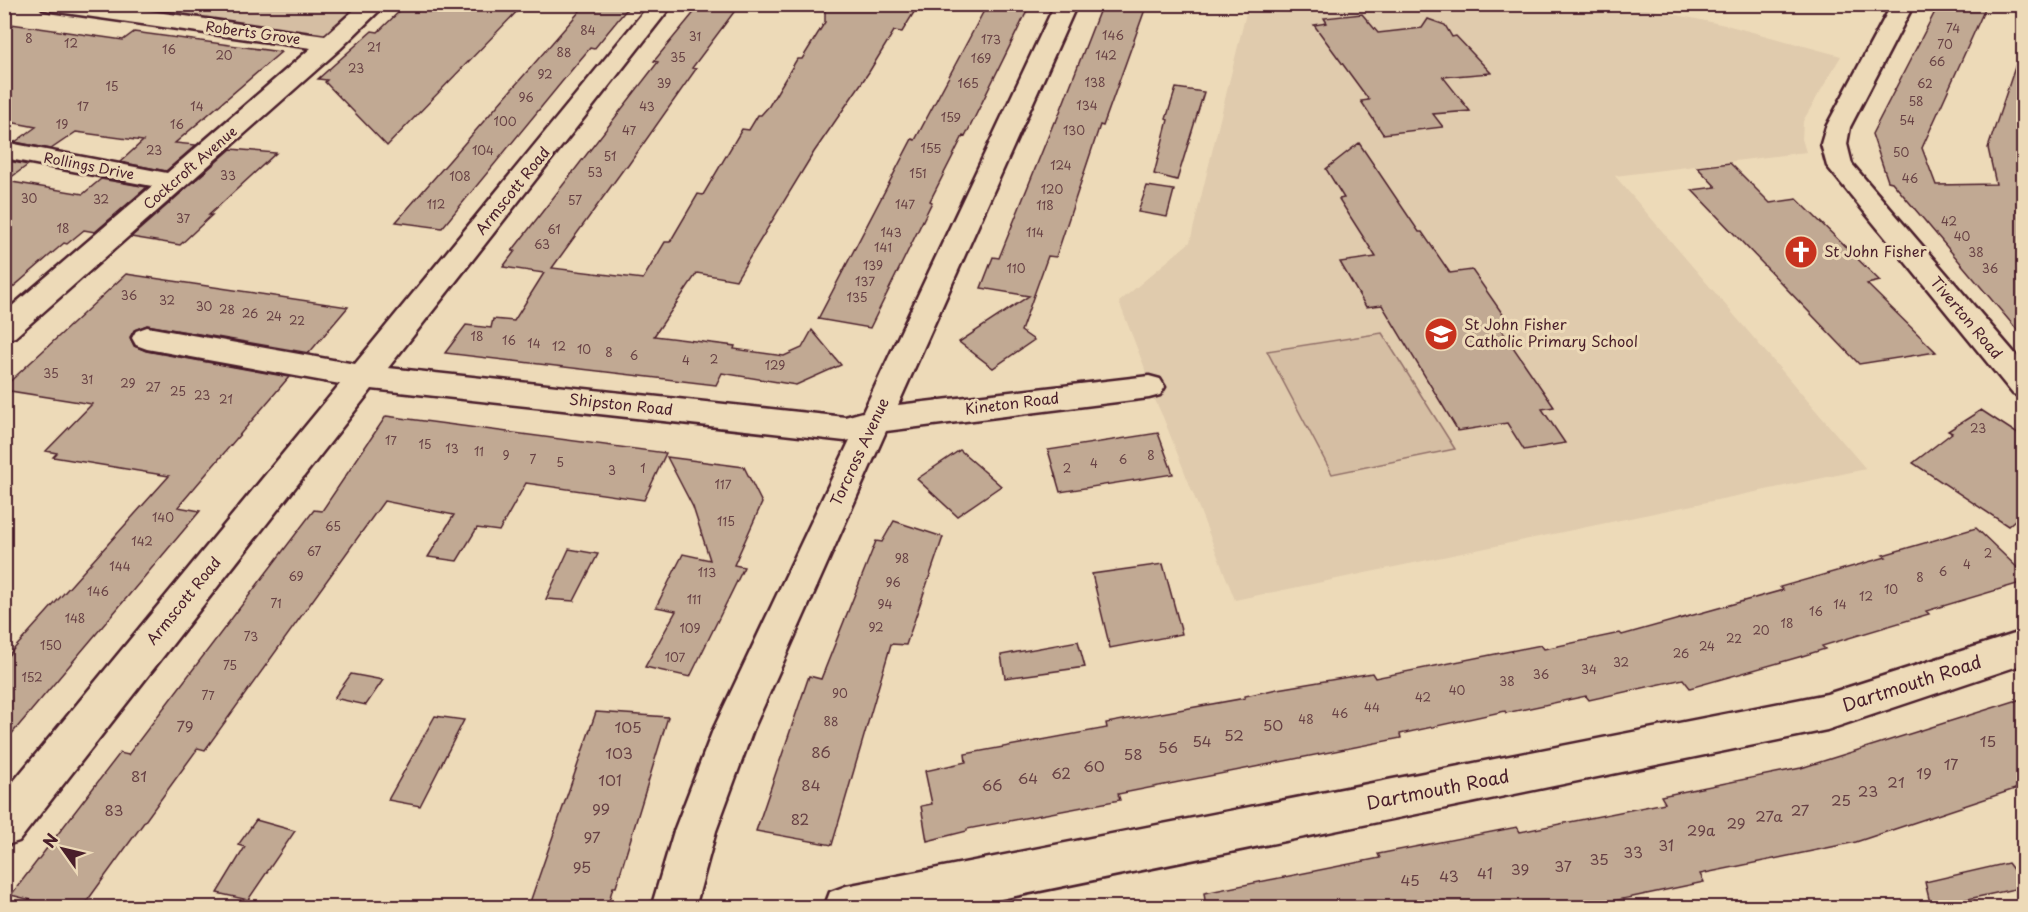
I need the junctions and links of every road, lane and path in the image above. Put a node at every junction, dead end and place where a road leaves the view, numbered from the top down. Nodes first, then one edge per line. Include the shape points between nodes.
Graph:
1 (51, 4) edge
2 (158, 4) edge
3 (375, 4) edge
4 (662, 4) edge
5 (1066, 4) edge
6 (1903, 4) edge
7 (138, 17) junction
8 (332, 44) junction
9 (4, 150) edge
10 (174, 182) junction
11 (4, 330) edge
12 (147, 338) dead end
13 (365, 377) junction
14 (2024, 386) edge
15 (1149, 387) dead end
16 (876, 420) junction
17 (2024, 647) edge
18 (4, 826) edge
19 (673, 908) edge
20 (846, 908) edge

1 - 7 street, Roberts Grove
2 - 7 street
3 - 8 street, Cockcroft Avenue
4 - 13 street, Armscott Road
5 - 16 street, Torcross Avenue
6 - 14 street, Tiverton Road via 1838,126 1834,144 1840,166
7 - 8 street, Roberts Grove
8 - 10 street, Cockcroft Avenue
9 - 10 street, Rollings Drive
10 - 11 street, Cockcroft Avenue
12 - 13 street
13 - 16 street, Shipston Road via 845,429
13 - 18 street, Armscott Road
15 - 16 street, Kineton Road
16 - 19 street, Torcross Avenue via 734,730 695,831
17 - 20 street, Dartmouth Road via 1827,712

